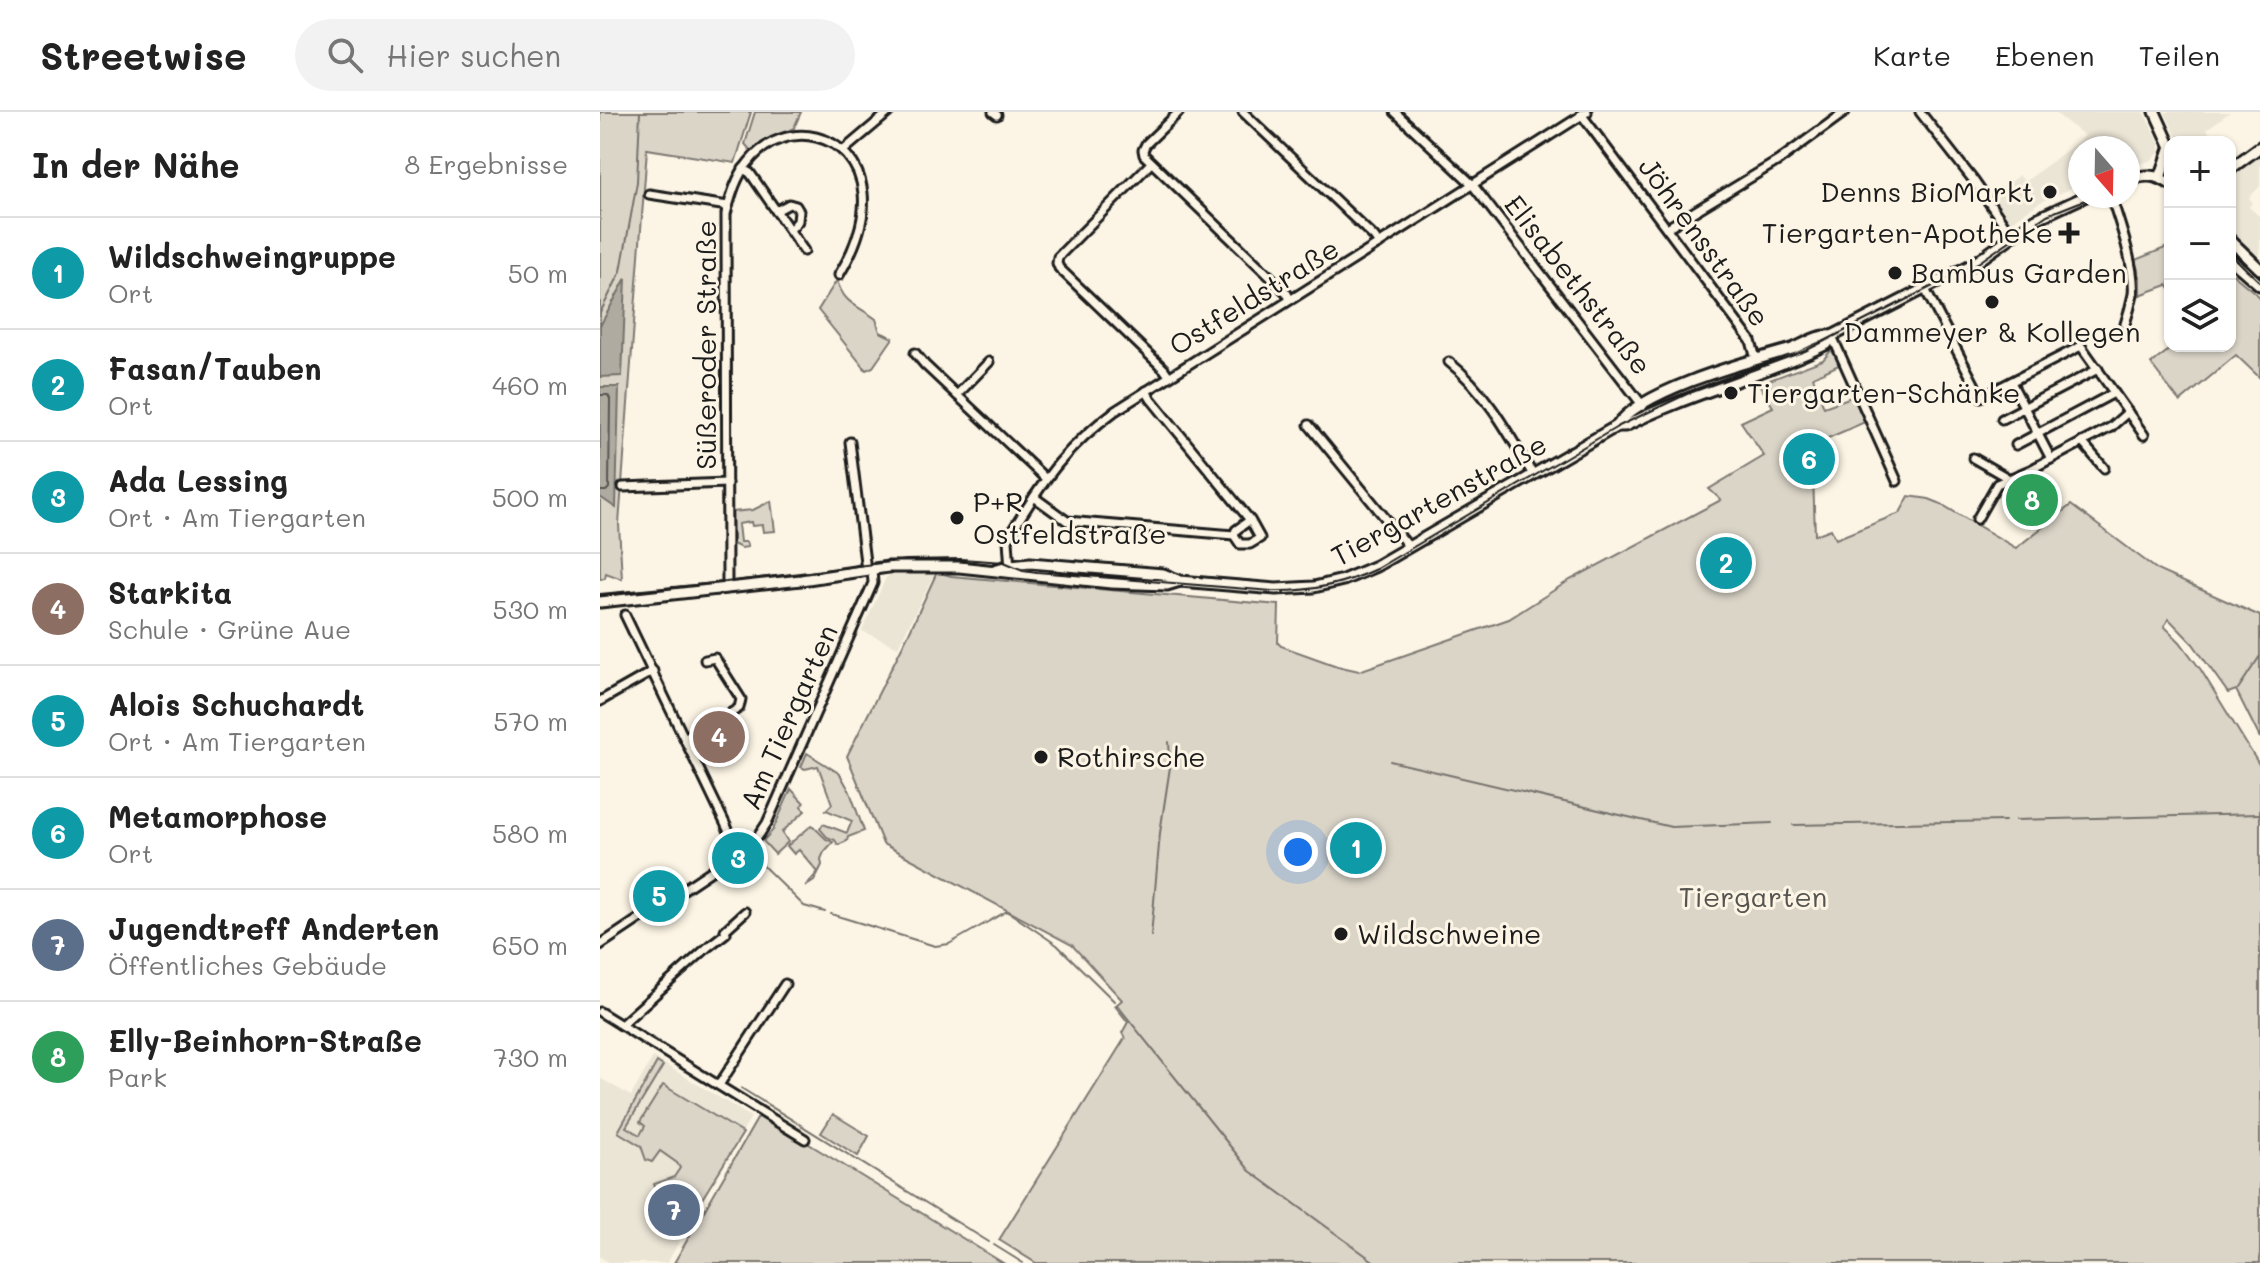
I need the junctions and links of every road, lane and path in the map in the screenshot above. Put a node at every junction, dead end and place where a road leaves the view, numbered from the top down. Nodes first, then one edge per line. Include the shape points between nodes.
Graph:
1 (889, 112) edge
2 (1179, 112) edge
3 (1243, 112) edge
4 (1395, 112) edge
5 (1845, 112) edge
6 (1920, 112) edge
7 (2155, 112) edge
8 (1583, 113) edge
9 (2165, 136) edge
10 (2260, 147) edge
11 (844, 150) junction
12 (1151, 163) junction
13 (2236, 165) edge
14 (2164, 166) edge
15 (743, 169) junction
16 (2140, 177) edge
17 (2160, 178) junction
18 (2164, 180) edge
19 (1472, 184) junction
20 (649, 194) dead end
21 (2068, 204) edge
22 (728, 206) junction
23 (2115, 208) edge
24 (776, 211) junction
25 (1667, 228) junction
26 (790, 230) junction
27 (2012, 236) junction
28 (1379, 244) junction
29 (2236, 246) edge
30 (804, 251) dead end
31 (2236, 264) edge
32 (2260, 269) edge
33 (839, 275) dead end
34 (2260, 285) edge
35 (1925, 289) junction
36 (1290, 299) junction
37 (2125, 324) dead end
38 (1832, 336) junction
39 (915, 353) dead end
40 (1756, 359) junction
41 (989, 362) dead end
42 (1449, 362) dead end
43 (2098, 369) junction
44 (1169, 376) junction
45 (2011, 382) junction
46 (1146, 391) junction
47 (2114, 393) junction
48 (957, 395) junction
49 (1642, 405) junction
50 (2024, 408) junction
51 (2128, 412) junction
52 (1648, 414) junction
53 (2002, 419) dead end
54 (1309, 425) dead end
55 (1617, 426) junction
56 (2038, 434) junction
57 (2144, 435) dead end
58 (850, 442) dead end
59 (2082, 442) junction
60 (2016, 445) dead end
61 (1973, 458) dead end
62 (2051, 459) junction
63 (2104, 468) dead end
64 (1533, 475) junction
65 (1046, 479) junction
66 (2007, 480) junction
67 (1897, 481) dead end
68 (727, 483) junction
69 (623, 487) dead end
70 (1034, 497) junction
71 (1977, 519) dead end
72 (1250, 520) junction
73 (1234, 535) junction
74 (1409, 547) junction
75 (1011, 569) junction
76 (869, 570) junction
77 (727, 588) junction
78 (600, 602) edge
79 (625, 615) dead end
80 (705, 660) dead end
81 (653, 671) junction
82 (600, 701) edge
83 (685, 737) junction
84 (741, 851) junction
85 (745, 912) dead end
86 (600, 945) edge
87 (785, 984) dead end
88 (600, 1012) edge
89 (621, 1025) junction
90 (719, 1085) junction
91 (805, 1139) dead end

1 - 11 street
2 - 12 street via 1146,144 1144,155
3 - 28 street
4 - 19 street, Elisabethstraße
5 - 25 street via 1778,161
6 - 27 street
7 - 9 main road
8 - 19 street, Ostfeldstraße
8 - 25 street, Jöhrensstraße
10 - 13 main road
11 - 15 street via 817,137 793,136 757,152
11 - 33 street via 862,183 863,208
12 - 36 street
12 - 44 street via 1057,263
14 - 17 main road
15 - 22 street, Süßeroder Straße
15 - 24 street
16 - 17 main road
17 - 18 main road
19 - 28 street, Ostfeldstraße
19 - 49 street, Elisabethstraße
20 - 22 street, Süßeroder Straße
21 - 27 main road, Tiergartenstraße
22 - 68 street, Süßeroder Straße
23 - 37 street via 2133,285
24 - 26 street
24 - 26 street via 796,206 798,221
25 - 40 street, Jöhrensstraße via 1751,341
26 - 30 street
27 - 35 main road, Tiergartenstraße
28 - 36 street, Ostfeldstraße
29 - 32 main road
31 - 34 main road
35 - 38 main road, Tiergartenstraße
35 - 45 street via 1981,397
36 - 44 street, Ostfeldstraße
38 - 40 main road, Tiergartenstraße
38 - 52 main road, Tiergartenstraße via 1807,354
38 - 67 street
39 - 48 street
40 - 49 main road, Tiergartenstraße
41 - 48 street
42 - 64 street via 1487,401
43 - 45 street via 2081,346
43 - 47 street
43 - 50 street
44 - 46 street, Ostfeldstraße
45 - 50 street
46 - 65 street, Ostfeldstraße via 1089,430
46 - 72 street
47 - 51 street
47 - 56 street
48 - 65 street
49 - 52 street, Elisabethstraße
49 - 55 main road, Tiergartenstraße
50 - 53 street
50 - 56 street
51 - 57 street
51 - 59 street
52 - 55 main road, Tiergartenstraße
54 - 74 street
55 - 64 main road, Tiergartenstraße
56 - 60 street
56 - 62 street
58 - 76 street
59 - 62 street
59 - 63 street
61 - 66 street
62 - 66 street
64 - 74 main road, Tiergartenstraße
65 - 70 street, Ostfeldstraße
66 - 71 street via 1997,484
68 - 69 street, Süßeroder Straße
68 - 77 street, Süßeroder Straße
70 - 73 street via 1067,521
70 - 75 street, Ostfeldstraße via 1008,540
72 - 73 street
72 - 73 street via 1260,538 1240,544
74 - 75 main road, Tiergartenstraße via 1358,575 1314,587 1111,583
75 - 76 main road, Tiergartenstraße
76 - 77 main road, Tiergartenstraße
76 - 84 street, Am Tiergarten via 873,583 767,823
77 - 78 main road, Tiergartenstraße
79 - 81 street
80 - 83 street via 715,658 741,699 739,708
81 - 82 street
81 - 83 street
83 - 84 street
84 - 86 street, Am Tiergarten
85 - 89 street
87 - 90 street
88 - 89 street
89 - 90 street
90 - 91 street

